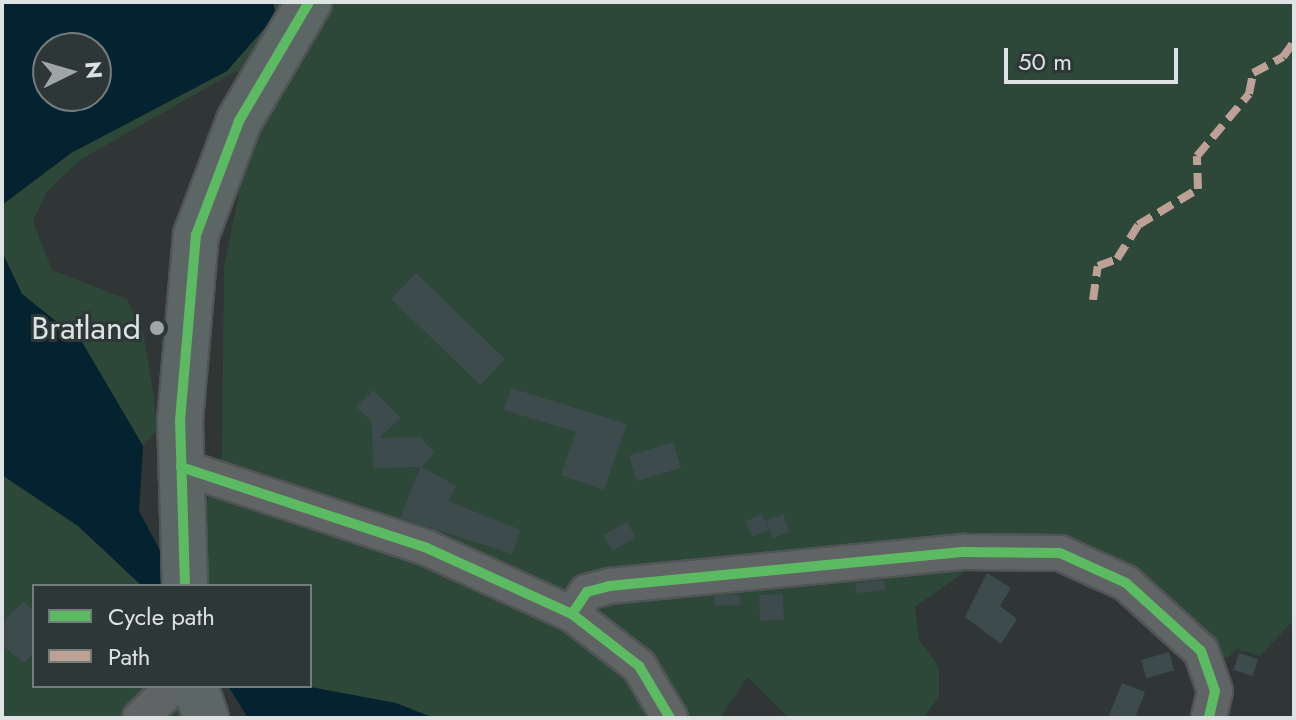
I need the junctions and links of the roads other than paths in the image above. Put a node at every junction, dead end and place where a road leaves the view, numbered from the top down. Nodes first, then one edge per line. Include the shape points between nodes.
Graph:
1 (309, 2) edge
2 (181, 467) junction
3 (184, 584) edge
4 (572, 614) junction
5 (172, 688) edge
6 (196, 688) edge
7 (140, 718) edge
8 (206, 718) edge
9 (670, 718) edge
10 (1209, 718) edge

1 - 2 main road via 239,121 196,235
2 - 3 main road
2 - 4 street via 427,548
4 - 9 street via 639,666
4 - 10 street via 587,592 609,586 1047,550 1126,583 1201,651 1213,674
5 - 7 street
6 - 8 main road

